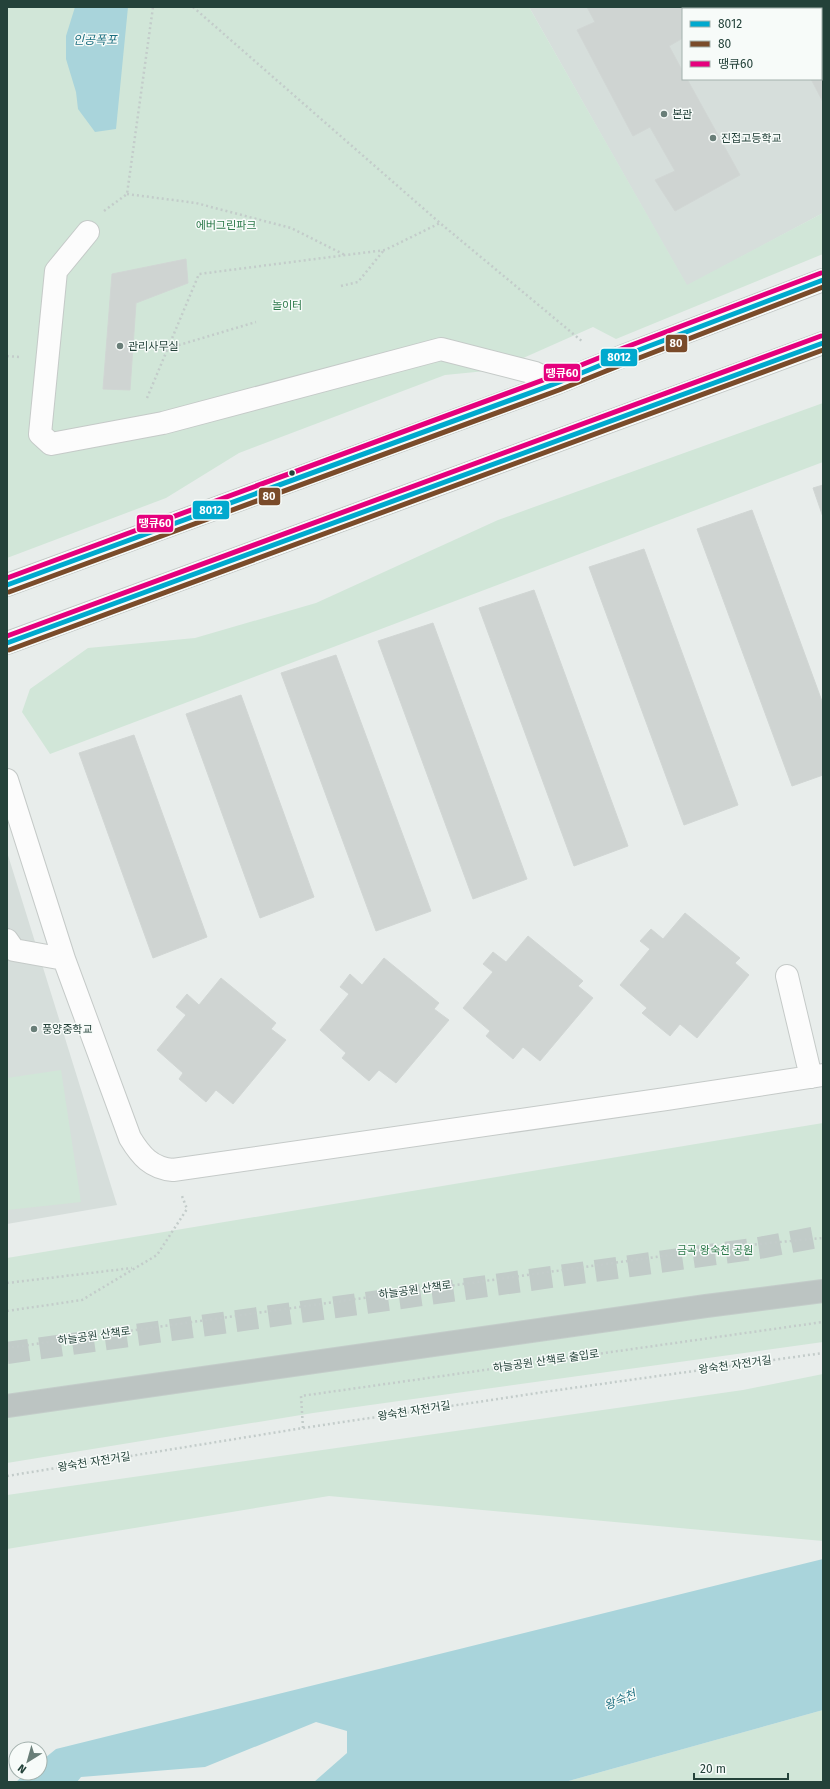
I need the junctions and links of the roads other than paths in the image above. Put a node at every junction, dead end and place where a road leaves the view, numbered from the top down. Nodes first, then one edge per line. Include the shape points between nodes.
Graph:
1 (88, 232) road end
2 (823, 280) edge
3 (823, 343) edge
4 (557, 383) junction
5 (7, 585) edge
6 (7, 643) edge
7 (7, 780) edge
8 (7, 940) edge
9 (64, 959) junction
10 (787, 976) dead end
11 (817, 1076) edge
12 (823, 1292) edge
13 (7, 1406) edge

1 - 4 street via 56,271 40,434 51,444 163,423 441,349 535,373
2 - 4 street
3 - 6 street
4 - 5 street
7 - 9 street
8 - 9 street via 14,950
9 - 11 street via 130,1138 150,1163 162,1169 173,1170
10 - 11 street
12 - 13 highway via 706,1306

